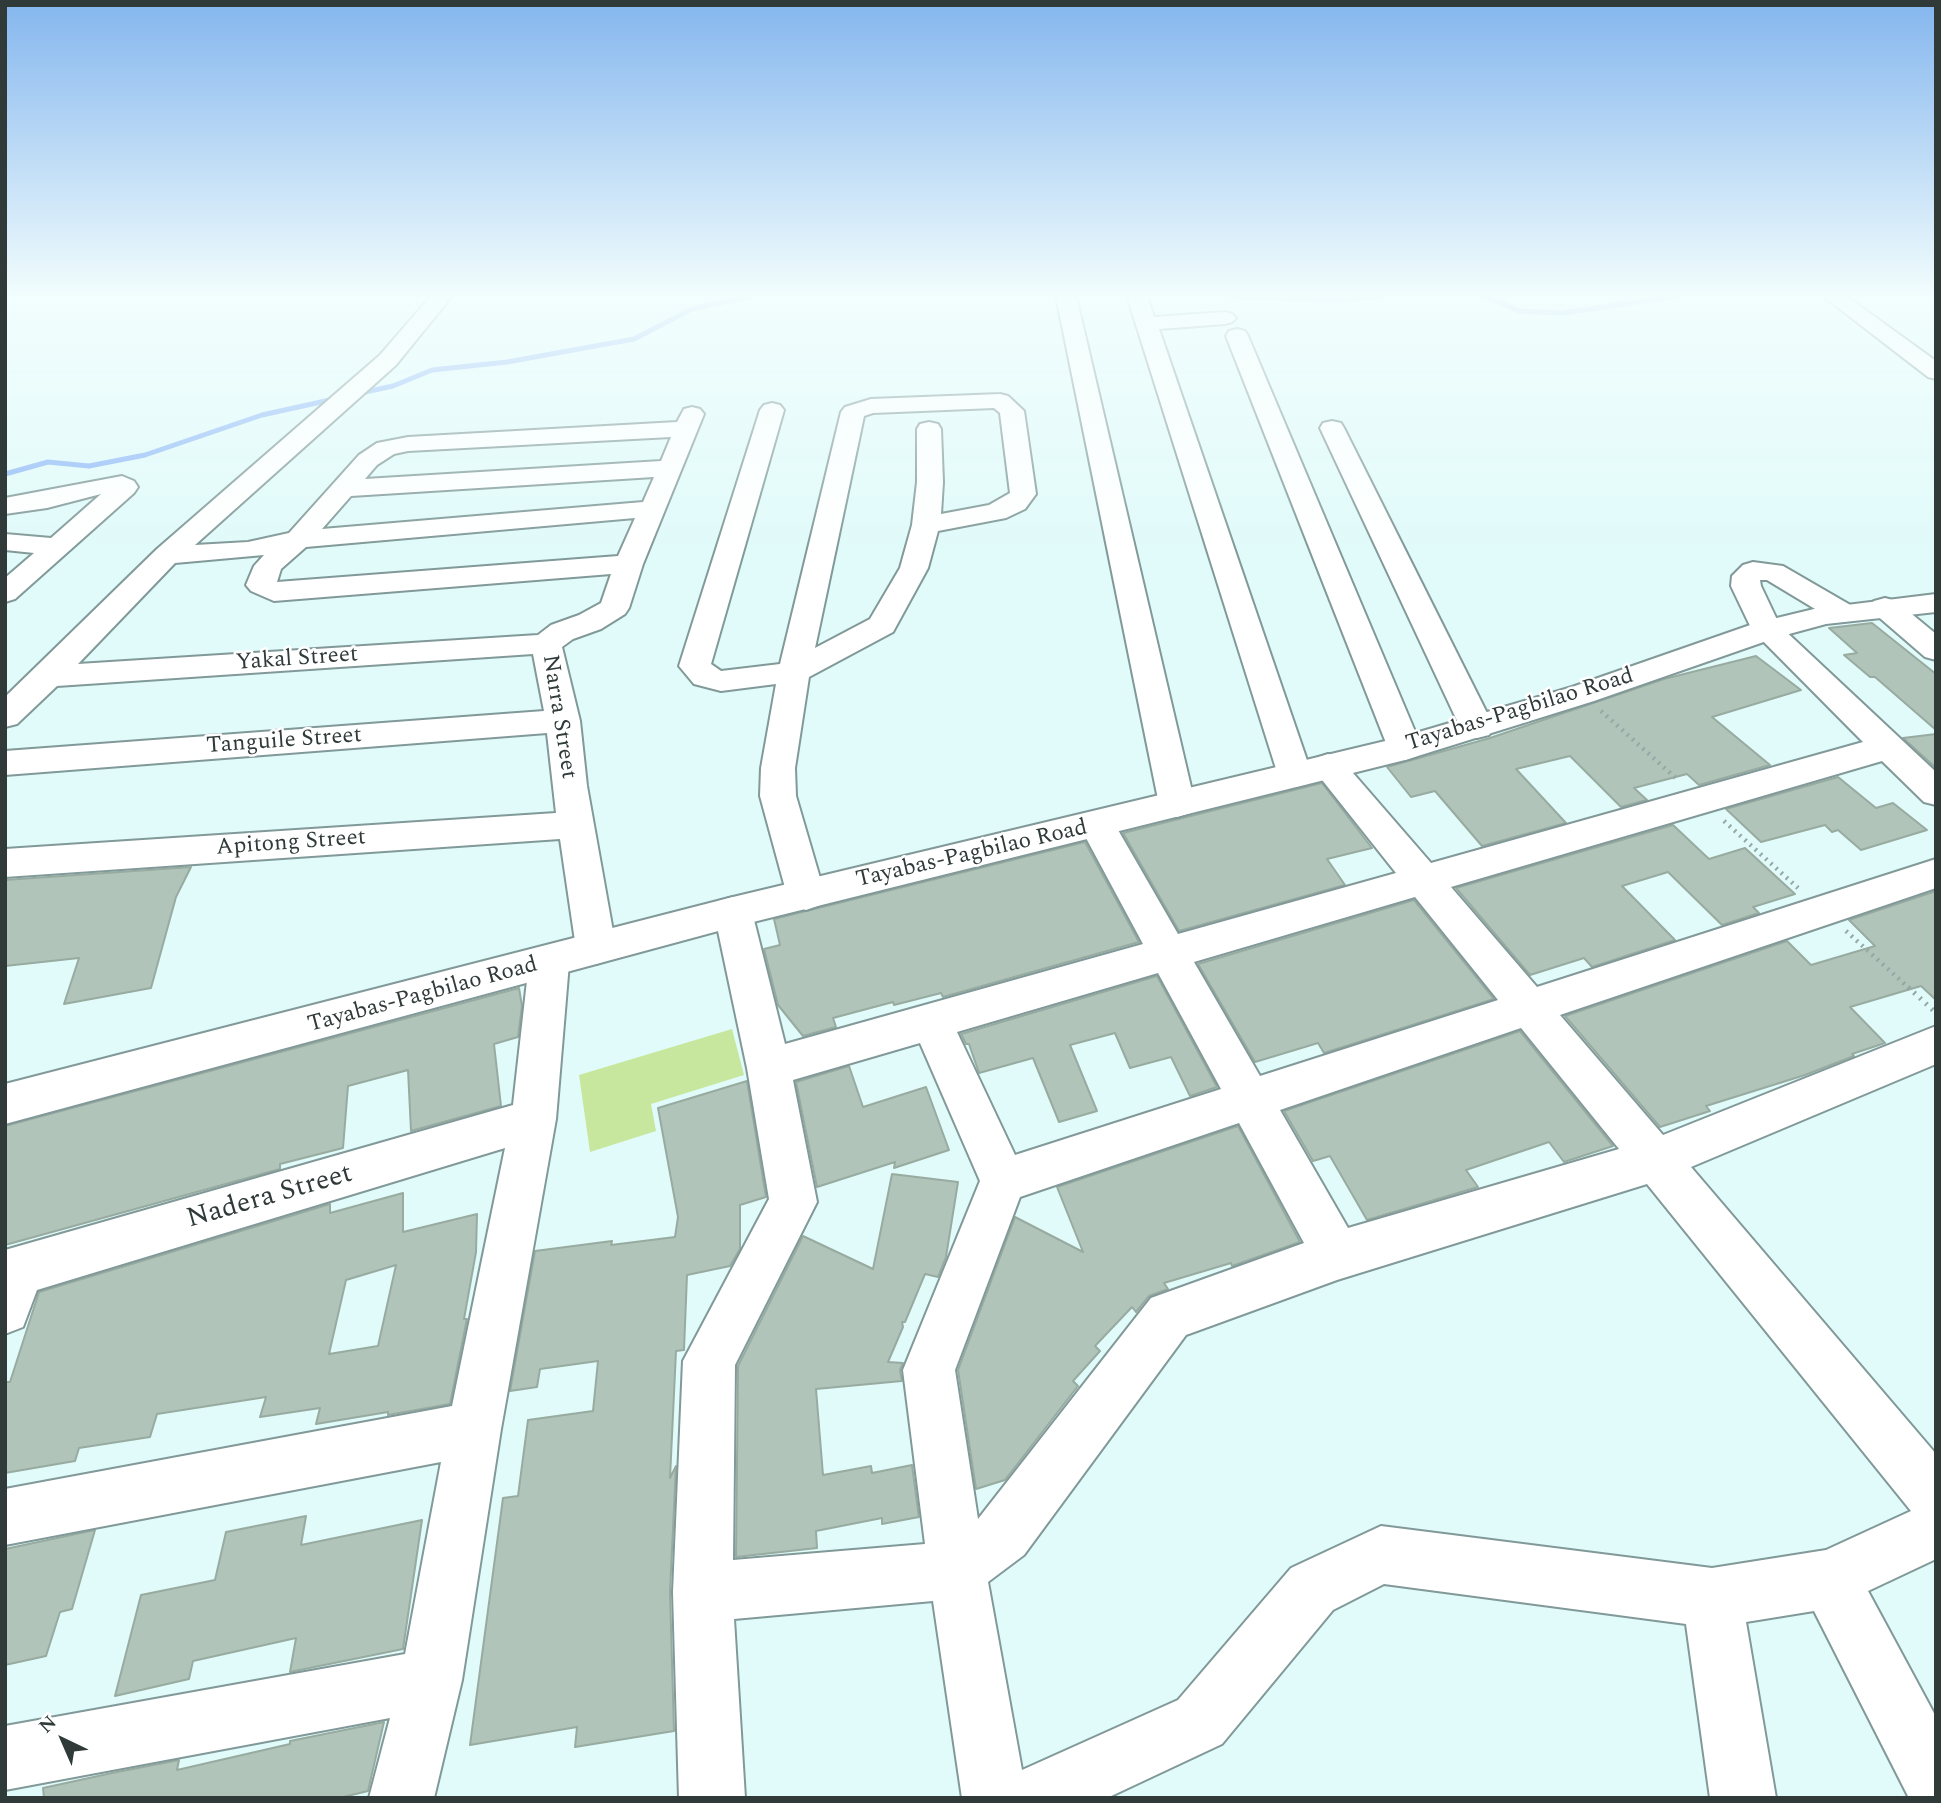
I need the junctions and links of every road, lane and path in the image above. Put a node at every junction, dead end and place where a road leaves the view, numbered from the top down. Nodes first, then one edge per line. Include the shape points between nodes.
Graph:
1 (364, 380) edge
2 (1084, 380) edge
3 (1166, 380) edge
4 (1253, 380) edge
5 (772, 410) dead end
6 (1332, 428) dead end
7 (929, 429) dead end
8 (671, 468) junction
9 (346, 488) junction
10 (5, 506) edge
11 (652, 509) junction
12 (926, 524) junction
13 (298, 539) junction
14 (5, 542) edge
15 (60, 547) junction
16 (167, 555) junction
17 (629, 564) junction
18 (5, 593) edge
19 (1936, 603) edge
20 (1885, 607) junction
21 (1841, 612) junction
22 (1767, 630) junction
23 (546, 644) junction
24 (1936, 650) edge
25 (794, 673) junction
26 (48, 677) junction
27 (1583, 694) junction
28 (5, 716) edge
29 (563, 721) junction
30 (1477, 727) junction
31 (1888, 747) junction
32 (1405, 748) junction
33 (5, 762) edge
34 (1311, 771) junction
35 (1936, 793) edge
36 (1701, 800) junction
37 (1177, 804) junction
38 (576, 825) junction
39 (1097, 825) junction
40 (5, 863) edge
41 (1936, 873) edge
42 (1423, 880) junction
43 (806, 895) junction
44 (1822, 910) junction
45 (733, 912) junction
46 (1169, 953) junction
47 (573, 956) junction
48 (1528, 1007) junction
49 (1936, 1013) edge
50 (931, 1021) junction
51 (1936, 1044) edge
52 (769, 1068) junction
53 (1250, 1099) junction
54 (5, 1104) edge
55 (534, 1119) junction
56 (1655, 1160) junction
57 (1003, 1181) junction
58 (1337, 1256) junction
59 (10, 1285) edge
60 (474, 1429) junction
61 (1936, 1497) edge
62 (5, 1517) edge
63 (1936, 1529) edge
64 (957, 1570) junction
65 (1829, 1579) junction
66 (703, 1592) junction
67 (1712, 1598) junction
68 (430, 1680) junction
69 (5, 1758) edge
70 (1936, 1783) edge
71 (401, 1798) edge
72 (712, 1798) edge
73 (995, 1798) edge
74 (1034, 1798) edge
75 (1743, 1798) edge

1 - 16 street
2 - 37 street
3 - 34 street
4 - 32 street
5 - 25 street via 695,666 705,677 721,681
6 - 30 street
7 - 12 street
8 - 9 street
8 - 9 street, Narra Street via 689,421 386,448 368,460
8 - 11 street, Narra Street
9 - 13 street
10 - 15 street via 102,485 125,487
11 - 13 street
11 - 17 street, Narra Street
12 - 25 street via 914,568 882,625
12 - 25 street via 996,512 1016,503 1023,494 1012,411 1000,401 871,406 853,412
13 - 16 street via 248,550
13 - 17 street via 268,566 261,585 274,592
14 - 15 street
15 - 18 street
16 - 26 street
17 - 23 street, Narra Street via 614,608
19 - 20 street, Tayabas-Pagbilao Road
20 - 21 street, Tayabas-Pagbilao Road
20 - 24 street
21 - 22 street, Tayabas-Pagbilao Road
21 - 22 street via 1773,572 1753,571 1746,576 1746,586
22 - 27 street, Tayabas-Pagbilao Road
22 - 31 street
23 - 26 street, Yakal Street
23 - 29 street, Narra Street
25 - 43 street via 778,768 778,796
26 - 28 street
27 - 30 street, Tayabas-Pagbilao Road
27 - 36 path
29 - 33 street, Tanguile Street
29 - 38 street, Narra Street
30 - 32 street, Tayabas-Pagbilao Road
31 - 35 street
31 - 36 street
32 - 34 street, Tayabas-Pagbilao Road
34 - 37 street, Tayabas-Pagbilao Road
34 - 42 street
36 - 42 street
36 - 44 path
37 - 39 street, Tayabas-Pagbilao Road
38 - 40 street, Apitong Street
38 - 47 street, Narra Street
39 - 43 street, Tayabas-Pagbilao Road
39 - 46 street
41 - 44 street
42 - 46 street
42 - 48 street
43 - 45 street, Tayabas-Pagbilao Road
44 - 48 street
44 - 49 path
45 - 47 street, Tayabas-Pagbilao Road
45 - 52 street
46 - 50 street
46 - 53 street
47 - 54 street, Tayabas-Pagbilao Road
47 - 55 street, Narra Street
48 - 53 street
48 - 56 street
50 - 52 street
50 - 57 street
51 - 56 street
52 - 66 street via 793,1202 709,1361
53 - 57 street
53 - 58 street
55 - 59 street, Nadera Street
55 - 60 street, Narra Street
56 - 58 street
56 - 61 street
57 - 64 street via 929,1370
58 - 64 street via 1169,1316 1004,1535
60 - 62 street
60 - 68 street, Narra Street
63 - 65 street
64 - 66 street
64 - 73 street
65 - 67 street
65 - 70 street
66 - 72 street
67 - 74 street via 1381,1555 1312,1589 1200,1722
67 - 75 street
68 - 69 street
68 - 71 street, Narra Street

